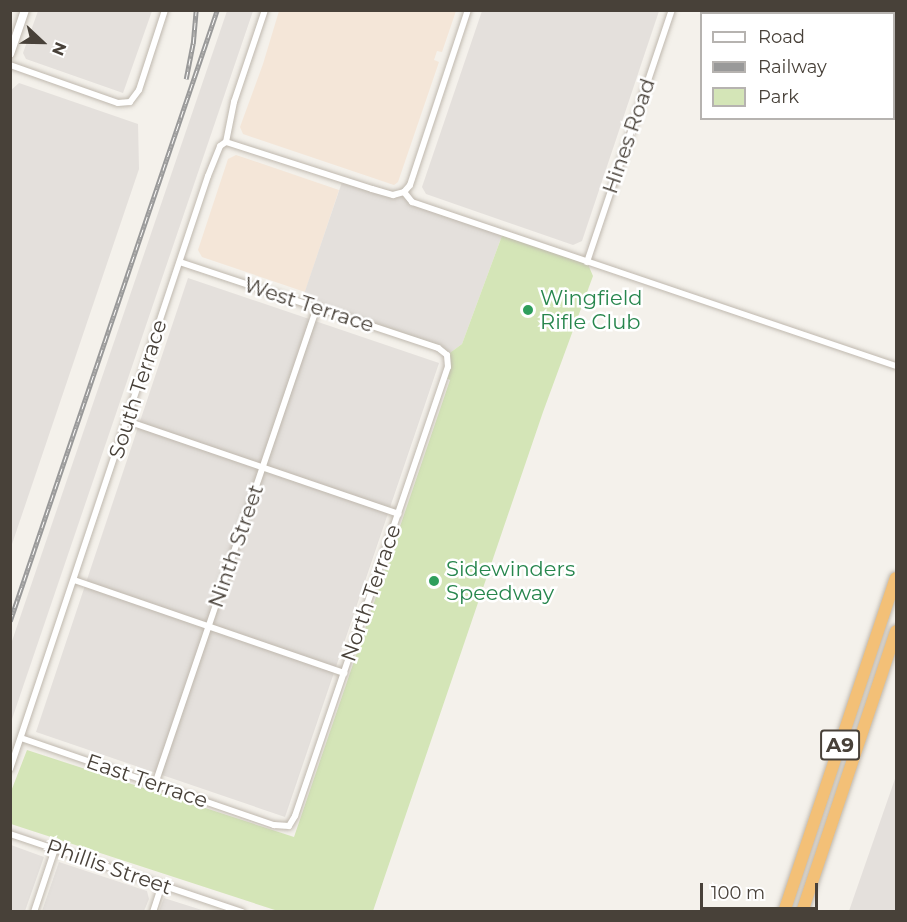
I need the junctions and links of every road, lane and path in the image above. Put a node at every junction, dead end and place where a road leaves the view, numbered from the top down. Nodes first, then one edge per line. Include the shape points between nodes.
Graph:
1 (25, 10) edge
2 (165, 10) edge
3 (265, 10) edge
4 (468, 10) edge
5 (672, 10) edge
6 (10, 54) edge
7 (10, 65) edge
8 (226, 142) junction
9 (404, 192) junction
10 (180, 262) junction
11 (587, 262) junction
12 (316, 308) junction
13 (438, 348) joint
14 (897, 366) edge
15 (128, 421) junction
16 (262, 467) junction
17 (398, 514) junction
18 (897, 578) edge
19 (74, 580) junction
20 (209, 626) junction
21 (897, 631) edge
22 (344, 673) junction
23 (21, 738) junction
24 (10, 769) edge
25 (155, 784) junction
26 (274, 825) joint
27 (10, 834) edge
28 (55, 849) junction
29 (162, 885) junction
30 (34, 912) edge
31 (153, 912) edge
32 (242, 912) edge
33 (784, 912) edge
34 (802, 912) edge

1 - 6 street
2 - 7 street via 139,90 130,102 118,103
3 - 8 street, South Terrace via 234,102
4 - 9 street via 411,185
5 - 11 street, Hines Road
8 - 9 street via 393,195
8 - 10 street, South Terrace via 216,155
9 - 11 street via 412,202
10 - 12 street, West Terrace
10 - 15 street, South Terrace
11 - 14 street
12 - 13 street, West Terrace
12 - 16 street, Ninth Street
13 - 17 street, North Terrace via 447,355 447,367
15 - 16 street
15 - 19 street, South Terrace
16 - 17 street
16 - 20 street, Ninth Street
17 - 22 street, North Terrace
18 - 33 highway, A9
19 - 20 street
19 - 23 street, South Terrace
20 - 22 street
20 - 25 street, Ninth Street
21 - 34 highway, A9
22 - 26 street, North Terrace via 293,822 284,827
23 - 24 street, South Terrace
23 - 25 street, East Terrace
25 - 26 street, East Terrace
27 - 28 street, Phillis Street
28 - 29 street, Phillis Street
28 - 30 street
29 - 31 street
29 - 32 street, Phillis Street

